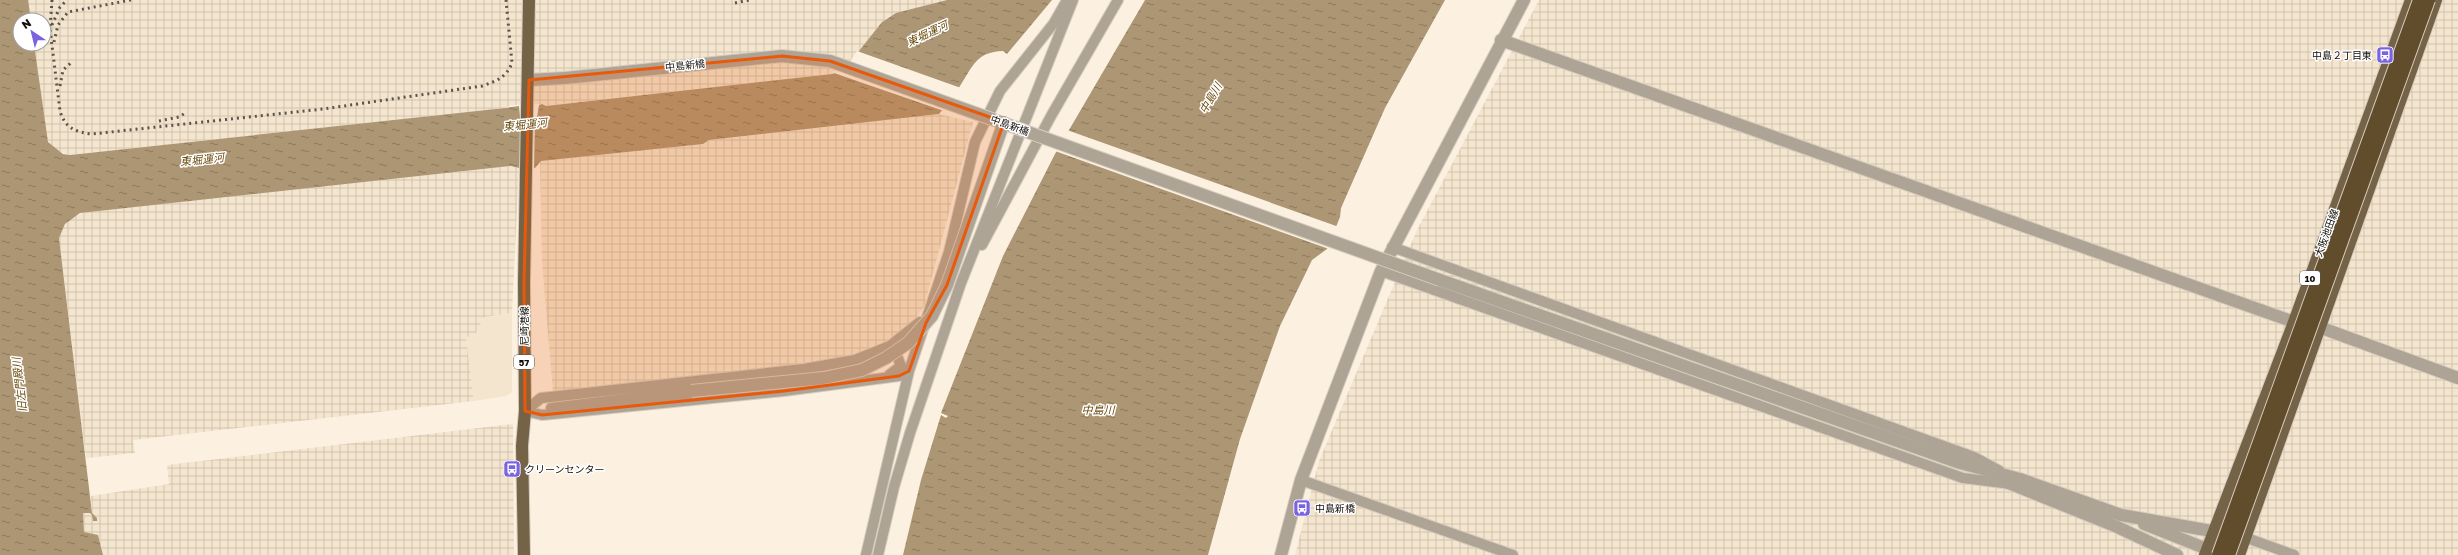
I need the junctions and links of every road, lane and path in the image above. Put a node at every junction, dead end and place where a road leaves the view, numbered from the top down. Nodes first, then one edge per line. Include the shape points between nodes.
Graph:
1 (529, 0) edge
2 (1067, 0) edge
3 (1073, 0) edge
4 (1118, 0) edge
5 (1524, 0) edge
6 (2411, 0) edge
7 (2419, 0) edge
8 (2422, 0) edge
9 (2433, 2) edge
10 (1501, 40) junction
11 (529, 80) junction
12 (1004, 122) junction
13 (1392, 247) junction
14 (1381, 271) junction
15 (961, 284) junction
16 (930, 308) junction
17 (2294, 322) junction
18 (2319, 327) junction
19 (874, 353) junction
20 (909, 371) junction
21 (2458, 378) edge
22 (872, 380) junction
23 (691, 391) joint
24 (525, 411) junction
25 (1301, 480) junction
26 (2012, 481) junction
27 (2121, 515) junction
28 (2214, 532) junction
29 (2244, 537) junction
30 (2209, 553) edge
31 (524, 555) edge
32 (866, 555) edge
33 (878, 555) edge
34 (1281, 555) edge
35 (1513, 555) edge
36 (2176, 555) edge
37 (2218, 555) edge
38 (2229, 555) edge
39 (2239, 555) edge
40 (2294, 555) edge

1 - 11 main road, 57
2 - 16 street via 1054,23 1000,90 975,142 949,252
3 - 15 street
4 - 15 street via 1051,116
5 - 10 street
6 - 17 main road, 大阪池田線 / 10
7 - 37 highway, bridge
8 - 9 street
9 - 18 main road, 10
9 - 38 highway, bridge
10 - 13 street
10 - 17 street
11 - 12 street, 中島新橋, bridge via 782,56 830,61
11 - 24 main road, 尼崎港線 / 57 via 524,287
12 - 23 street, bridge via 947,284 932,316 908,343 862,370 824,378
12 - 26 street, 中島新橋, bridge via 1190,192
13 - 14 street
13 - 26 street via 1974,457
14 - 25 street
14 - 26 street via 1963,478
15 - 33 street via 910,433 888,508
16 - 19 street via 913,330
16 - 20 street
17 - 18 street
17 - 28 main road, 大阪池田線 / 10
18 - 21 street
18 - 29 main road, 10
19 - 22 street via 893,353 901,366 894,373
19 - 24 street via 855,360 804,369 541,398
20 - 22 street via 899,376
20 - 32 street
22 - 24 street via 542,415
23 - 24 street
24 - 31 main road, 尼崎港線 / 57 via 522,446
25 - 34 street
25 - 35 street
26 - 27 street
26 - 36 street
27 - 28 street
27 - 30 street
28 - 29 street
28 - 30 main road, 大阪池田線 / 10
29 - 39 main road, 10
29 - 40 street

